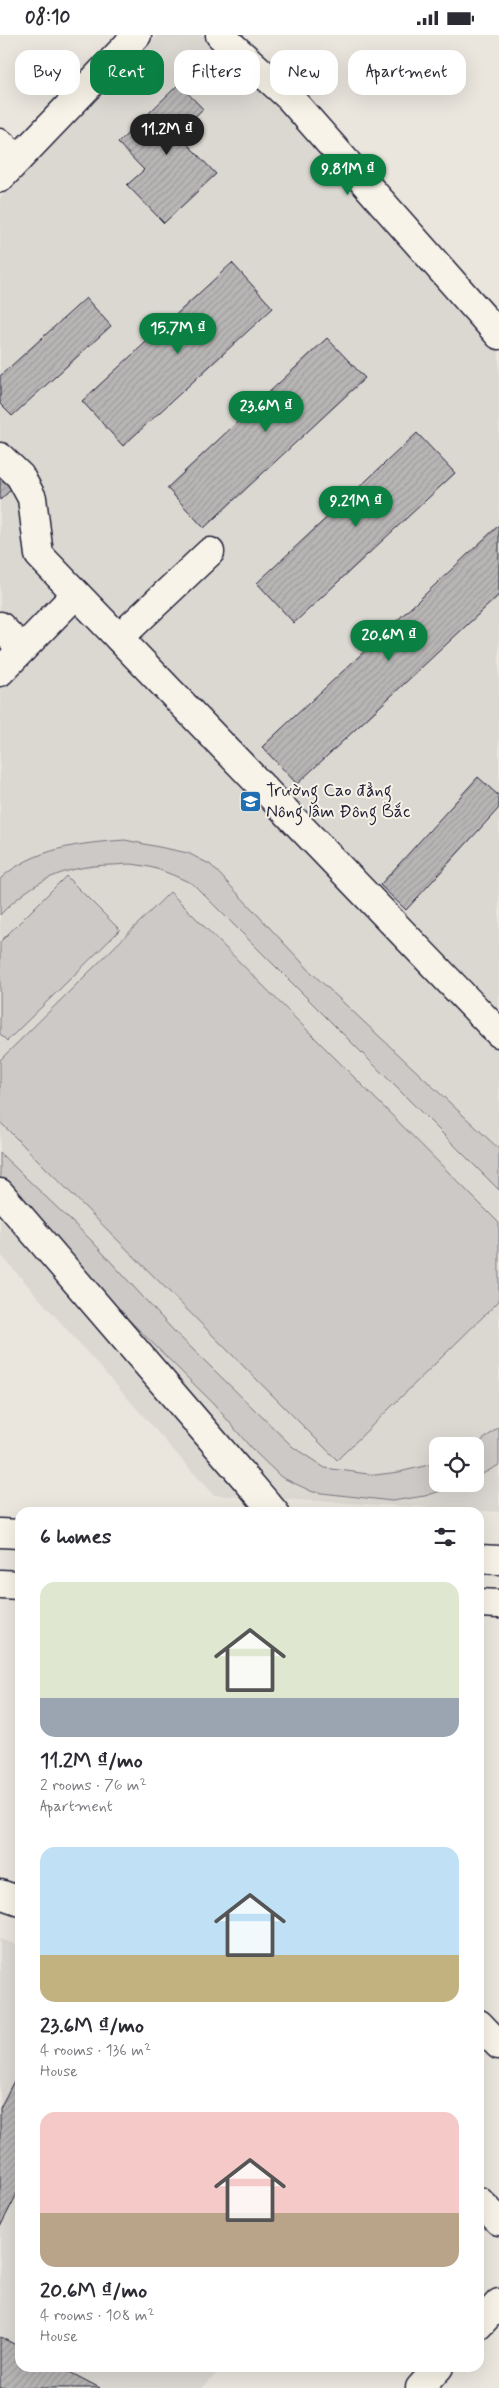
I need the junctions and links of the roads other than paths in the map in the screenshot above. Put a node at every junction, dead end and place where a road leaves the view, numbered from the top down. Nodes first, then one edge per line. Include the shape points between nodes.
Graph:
1 (137, 35) edge
2 (220, 35) edge
3 (6, 160) edge
4 (499, 335) edge
5 (0, 457) edge
6 (210, 553) dead end
7 (76, 594) junction
8 (0, 626) edge
9 (119, 639) junction
10 (22, 649) junction
11 (0, 672) edge
12 (499, 1033) edge
13 (0, 1193) edge
14 (270, 1507) edge
15 (484, 1559) edge
16 (499, 1559) edge
17 (0, 1584) edge
18 (15, 1585) edge
19 (484, 1603) edge
20 (499, 1604) edge
21 (0, 1894) edge
22 (15, 1899) edge
23 (484, 2029) edge
24 (499, 2045) edge
25 (484, 2206) edge
26 (499, 2221) edge
27 (499, 2303) edge
28 (484, 2320) edge
29 (434, 2372) edge
30 (420, 2388) edge

1 - 3 main road
2 - 4 main road via 289,97
5 - 7 main road via 20,477 32,498 39,555
6 - 9 main road
7 - 9 main road
7 - 10 main road
8 - 10 main road
9 - 12 main road
10 - 11 main road
13 - 14 main road
15 - 16 main road
17 - 18 main road
19 - 20 main road
21 - 22 main road
23 - 24 main road
25 - 26 main road
27 - 28 main road
29 - 30 main road

